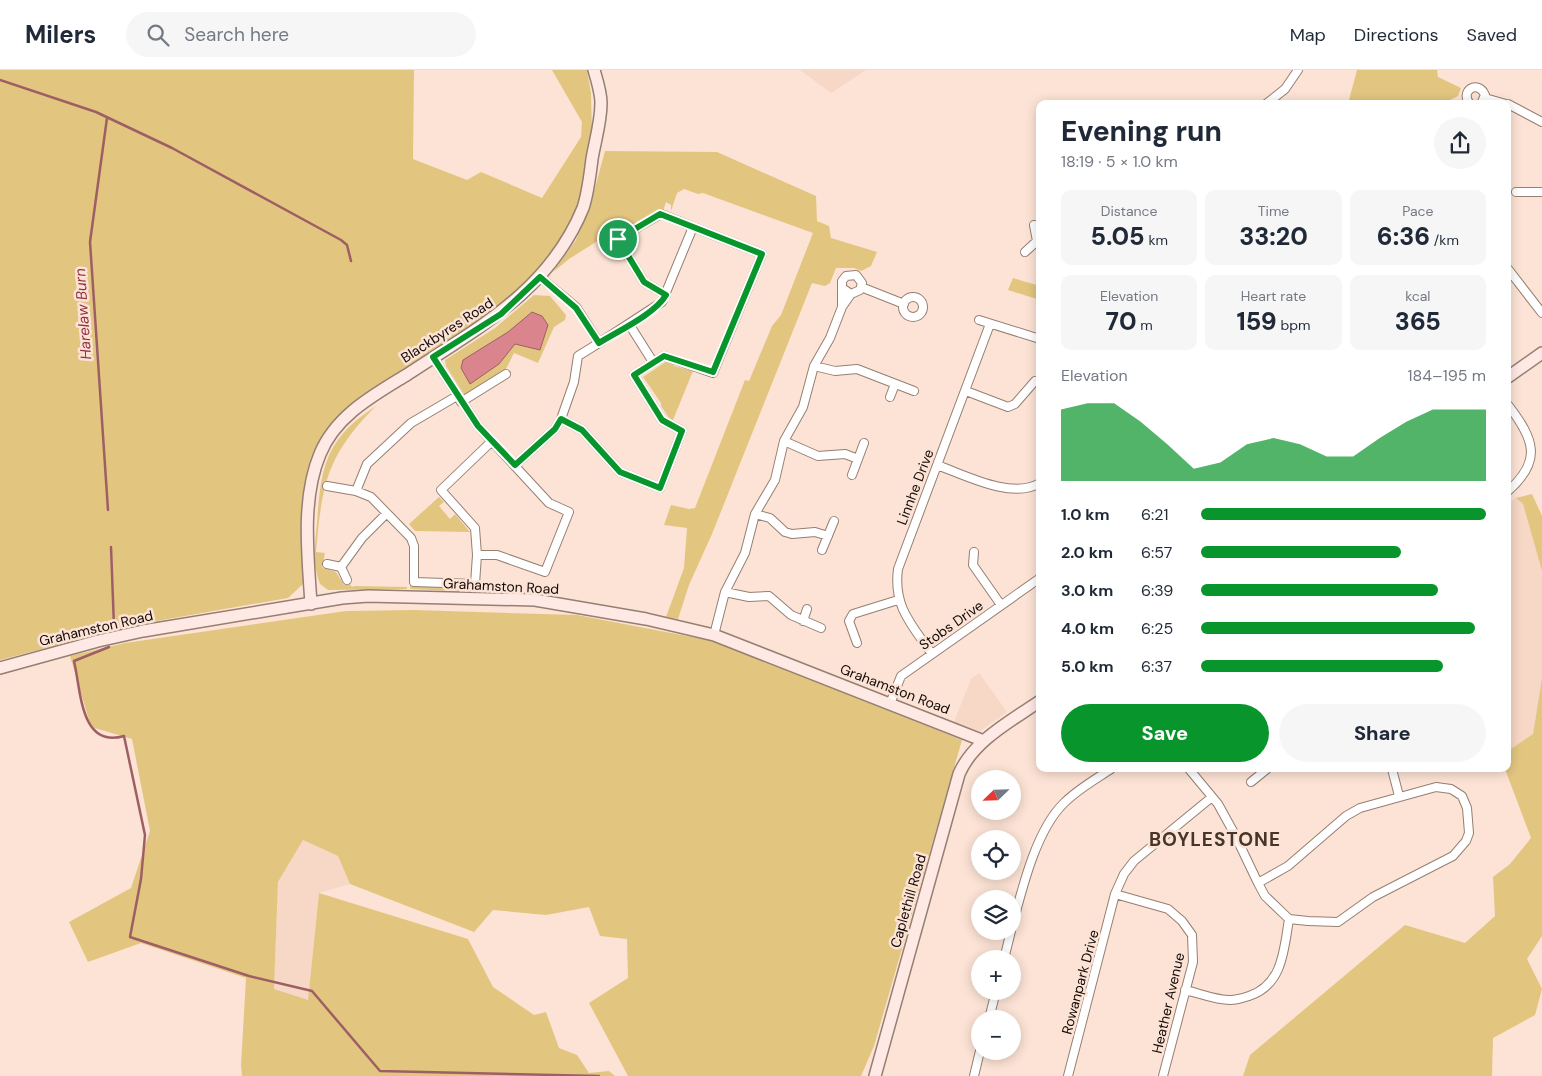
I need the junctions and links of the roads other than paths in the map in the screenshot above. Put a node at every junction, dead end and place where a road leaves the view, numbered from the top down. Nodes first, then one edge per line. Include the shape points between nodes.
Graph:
1 (594, 70) edge
2 (1298, 70) edge
3 (1273, 100) edge
4 (1468, 100) edge
5 (1483, 100) edge
6 (1511, 106) edge
7 (1542, 122) edge
8 (1516, 192) dead end
9 (1542, 192) edge
10 (1034, 225) dead end
11 (692, 227) junction
12 (1036, 233) edge
13 (1036, 243) edge
14 (1025, 252) dead end
15 (1511, 273) edge
16 (540, 277) junction
17 (840, 282) junction
18 (862, 287) junction
19 (851, 294) junction
20 (666, 295) junction
21 (904, 304) dead end
22 (842, 306) junction
23 (1542, 313) edge
24 (978, 320) dead end
25 (629, 324) junction
26 (990, 324) junction
27 (1036, 338) edge
28 (599, 343) junction
29 (1541, 355) edge
30 (433, 357) junction
31 (653, 362) junction
32 (814, 366) junction
33 (506, 374) dead end
34 (1511, 375) edge
35 (1035, 381) dead end
36 (895, 384) junction
37 (914, 391) dead end
38 (966, 391) junction
39 (890, 397) dead end
40 (459, 399) junction
41 (1511, 409) edge
42 (561, 419) junction
43 (1533, 439) junction
44 (1542, 440) edge
45 (784, 441) junction
46 (492, 442) junction
47 (864, 443) dead end
48 (858, 459) junction
49 (515, 465) junction
50 (937, 465) junction
51 (852, 475) dead end
52 (1036, 484) edge
53 (327, 486) dead end
54 (1511, 490) edge
55 (356, 491) junction
56 (386, 514) junction
57 (755, 514) junction
58 (834, 521) dead end
59 (828, 536) junction
60 (822, 550) dead end
61 (974, 552) dead end
62 (477, 555) junction
63 (327, 564) dead end
64 (341, 567) junction
65 (348, 580) dead end
66 (1036, 581) edge
67 (725, 592) junction
68 (898, 600) junction
69 (311, 604) junction
70 (1001, 605) junction
71 (807, 609) dead end
72 (803, 621) junction
73 (821, 628) dead end
74 (714, 635) junction
75 (857, 643) dead end
76 (932, 654) junction
77 (0, 668) edge
78 (890, 704) junction
79 (1036, 704) edge
80 (984, 742) junction
81 (1108, 772) edge
82 (1191, 772) edge
83 (1263, 772) edge
84 (1393, 772) edge
85 (1251, 782) dead end
86 (1399, 796) junction
87 (1212, 797) junction
88 (1258, 883) junction
89 (1116, 894) junction
90 (1021, 896) edge
91 (1289, 919) junction
92 (1185, 990) junction
93 (978, 1060) edge
94 (875, 1076) edge
95 (974, 1076) edge
96 (1068, 1076) edge
97 (1163, 1076) edge

1 - 16 main road, Blackbyres Road via 601,102 583,207 560,252
2 - 3 street via 1286,89
4 - 5 street via 1468,90 1473,87 1482,89
6 - 7 street
8 - 9 street
10 - 12 street
11 - 20 street
11 - 20 street via 660,214 618,239 644,282
11 - 31 street via 762,254 713,372 670,356
13 - 14 street
15 - 23 street
16 - 28 street via 576,308
16 - 30 main road, Blackbyres Road via 501,314
17 - 18 street via 849,274 856,275
17 - 19 street
17 - 22 street
18 - 19 street
18 - 21 street
19 - 22 street
20 - 25 street via 661,304
22 - 32 street via 830,338
24 - 26 street
25 - 28 street
25 - 31 street
26 - 27 street
26 - 38 street, Linnhe Drive
28 - 42 street via 578,356 574,382
29 - 34 main road
30 - 40 street
30 - 69 main road, Blackbyres Road via 355,408 332,433 320,453 310,492 308,565
31 - 42 street via 634,375 662,420 682,431 660,488 620,472 582,430
32 - 36 street via 835,371 857,369
32 - 45 street via 803,406
33 - 40 street
35 - 38 street via 1015,404 1008,407
36 - 37 street
36 - 39 street
38 - 50 street, Linnhe Drive
40 - 46 street
40 - 55 street via 411,423 367,464
41 - 43 street
42 - 49 street via 555,429
43 - 44 street
43 - 54 street via 1531,470 1526,479
45 - 48 street via 818,456 845,454
45 - 57 street via 775,480
46 - 49 street
46 - 62 street via 441,490 475,528
47 - 48 street
48 - 51 street
49 - 62 street via 550,503 569,512 544,572 497,555
50 - 52 street via 1005,488 1023,489
50 - 68 street, Linnhe Drive via 898,569
53 - 55 street
55 - 56 street via 371,497
56 - 62 street via 411,538 414,582 475,584
56 - 64 street via 362,538
57 - 59 street via 770,518 792,534 815,532
57 - 67 street via 745,553
58 - 59 street
59 - 60 street
61 - 70 street via 973,565
63 - 64 street
64 - 65 street
66 - 70 street, Stobs Drive
67 - 72 street via 749,597 769,596 786,612
67 - 74 street
68 - 75 street via 853,614 849,620
68 - 76 street, Linnhe Drive
69 - 74 main road, Grahamston Road via 368,596 535,600 646,619
69 - 77 main road, Grahamston Road via 134,633
70 - 76 street, Stobs Drive
71 - 72 street
72 - 73 street
74 - 78 main road, Grahamston Road
76 - 78 street, Stobs Drive via 901,676
78 - 80 main road, Grahamston Road
79 - 80 main road, Caplethill Road
80 - 94 main road, Caplethill Road via 964,761 959,774
81 - 90 street via 1076,793 1056,812 1042,836
82 - 87 street
83 - 85 street
84 - 86 street
86 - 88 street via 1360,808 1346,816 1288,866
86 - 91 street via 1436,787 1451,789 1462,796 1470,833 1460,850 1373,896 1338,922
87 - 88 street via 1234,832
87 - 89 street, Rowanpark Drive via 1134,861 1124,874
88 - 91 street via 1275,908
89 - 92 street, Heather Avenue via 1168,909 1187,926 1194,948
89 - 96 street, Rowanpark Drive
91 - 92 street via 1282,958 1276,976 1268,985 1254,994 1229,1000
92 - 97 street, Heather Avenue
93 - 95 street

